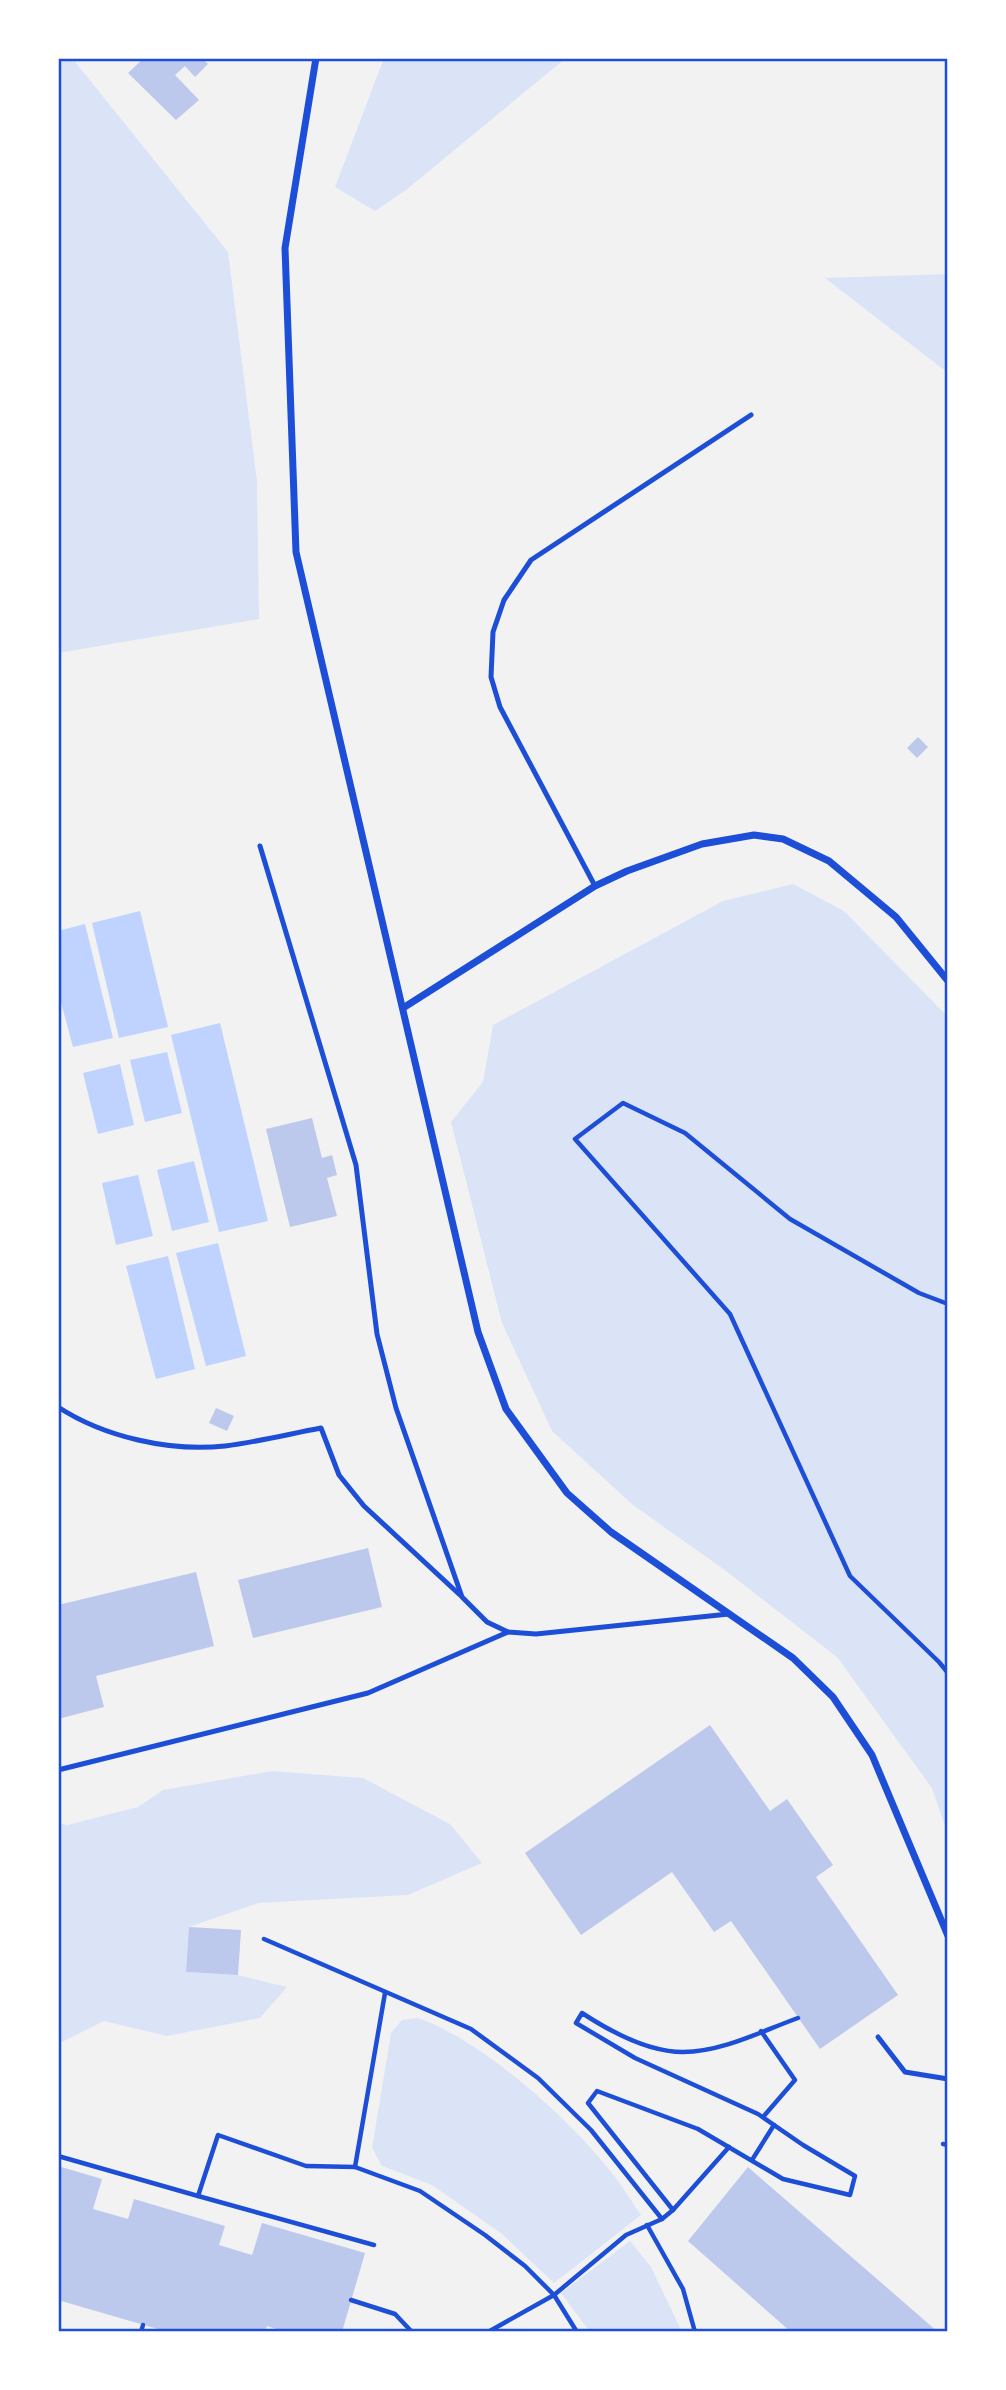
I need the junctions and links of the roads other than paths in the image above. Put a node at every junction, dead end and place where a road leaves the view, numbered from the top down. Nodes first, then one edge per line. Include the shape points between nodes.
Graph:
1 (316, 58) edge
2 (751, 415) dead end
3 (260, 846) dead end
4 (595, 886) junction
5 (948, 981) edge
6 (403, 1007) junction
7 (58, 1407) edge
8 (462, 1597) junction
9 (729, 1614) junction
10 (508, 1632) junction
11 (58, 1770) edge
12 (948, 1936) edge
13 (878, 2037) dead end
14 (948, 2079) edge

1 - 6 street via 285,248 296,552
2 - 4 lane via 531,560 500,610 493,632 491,677 500,707
3 - 8 lane via 356,1165 377,1335 393,1396
4 - 5 street via 702,844 754,835 783,839 829,861 896,917
4 - 6 street
6 - 9 street via 478,1332 506,1409 567,1493 611,1532
7 - 8 lane via 124,1437 169,1445 223,1446 321,1428 339,1475 364,1506
8 - 10 lane via 487,1622
9 - 10 lane via 536,1634
9 - 12 street via 793,1658 833,1697 872,1755
10 - 11 lane via 368,1693
13 - 14 lane via 905,2071

